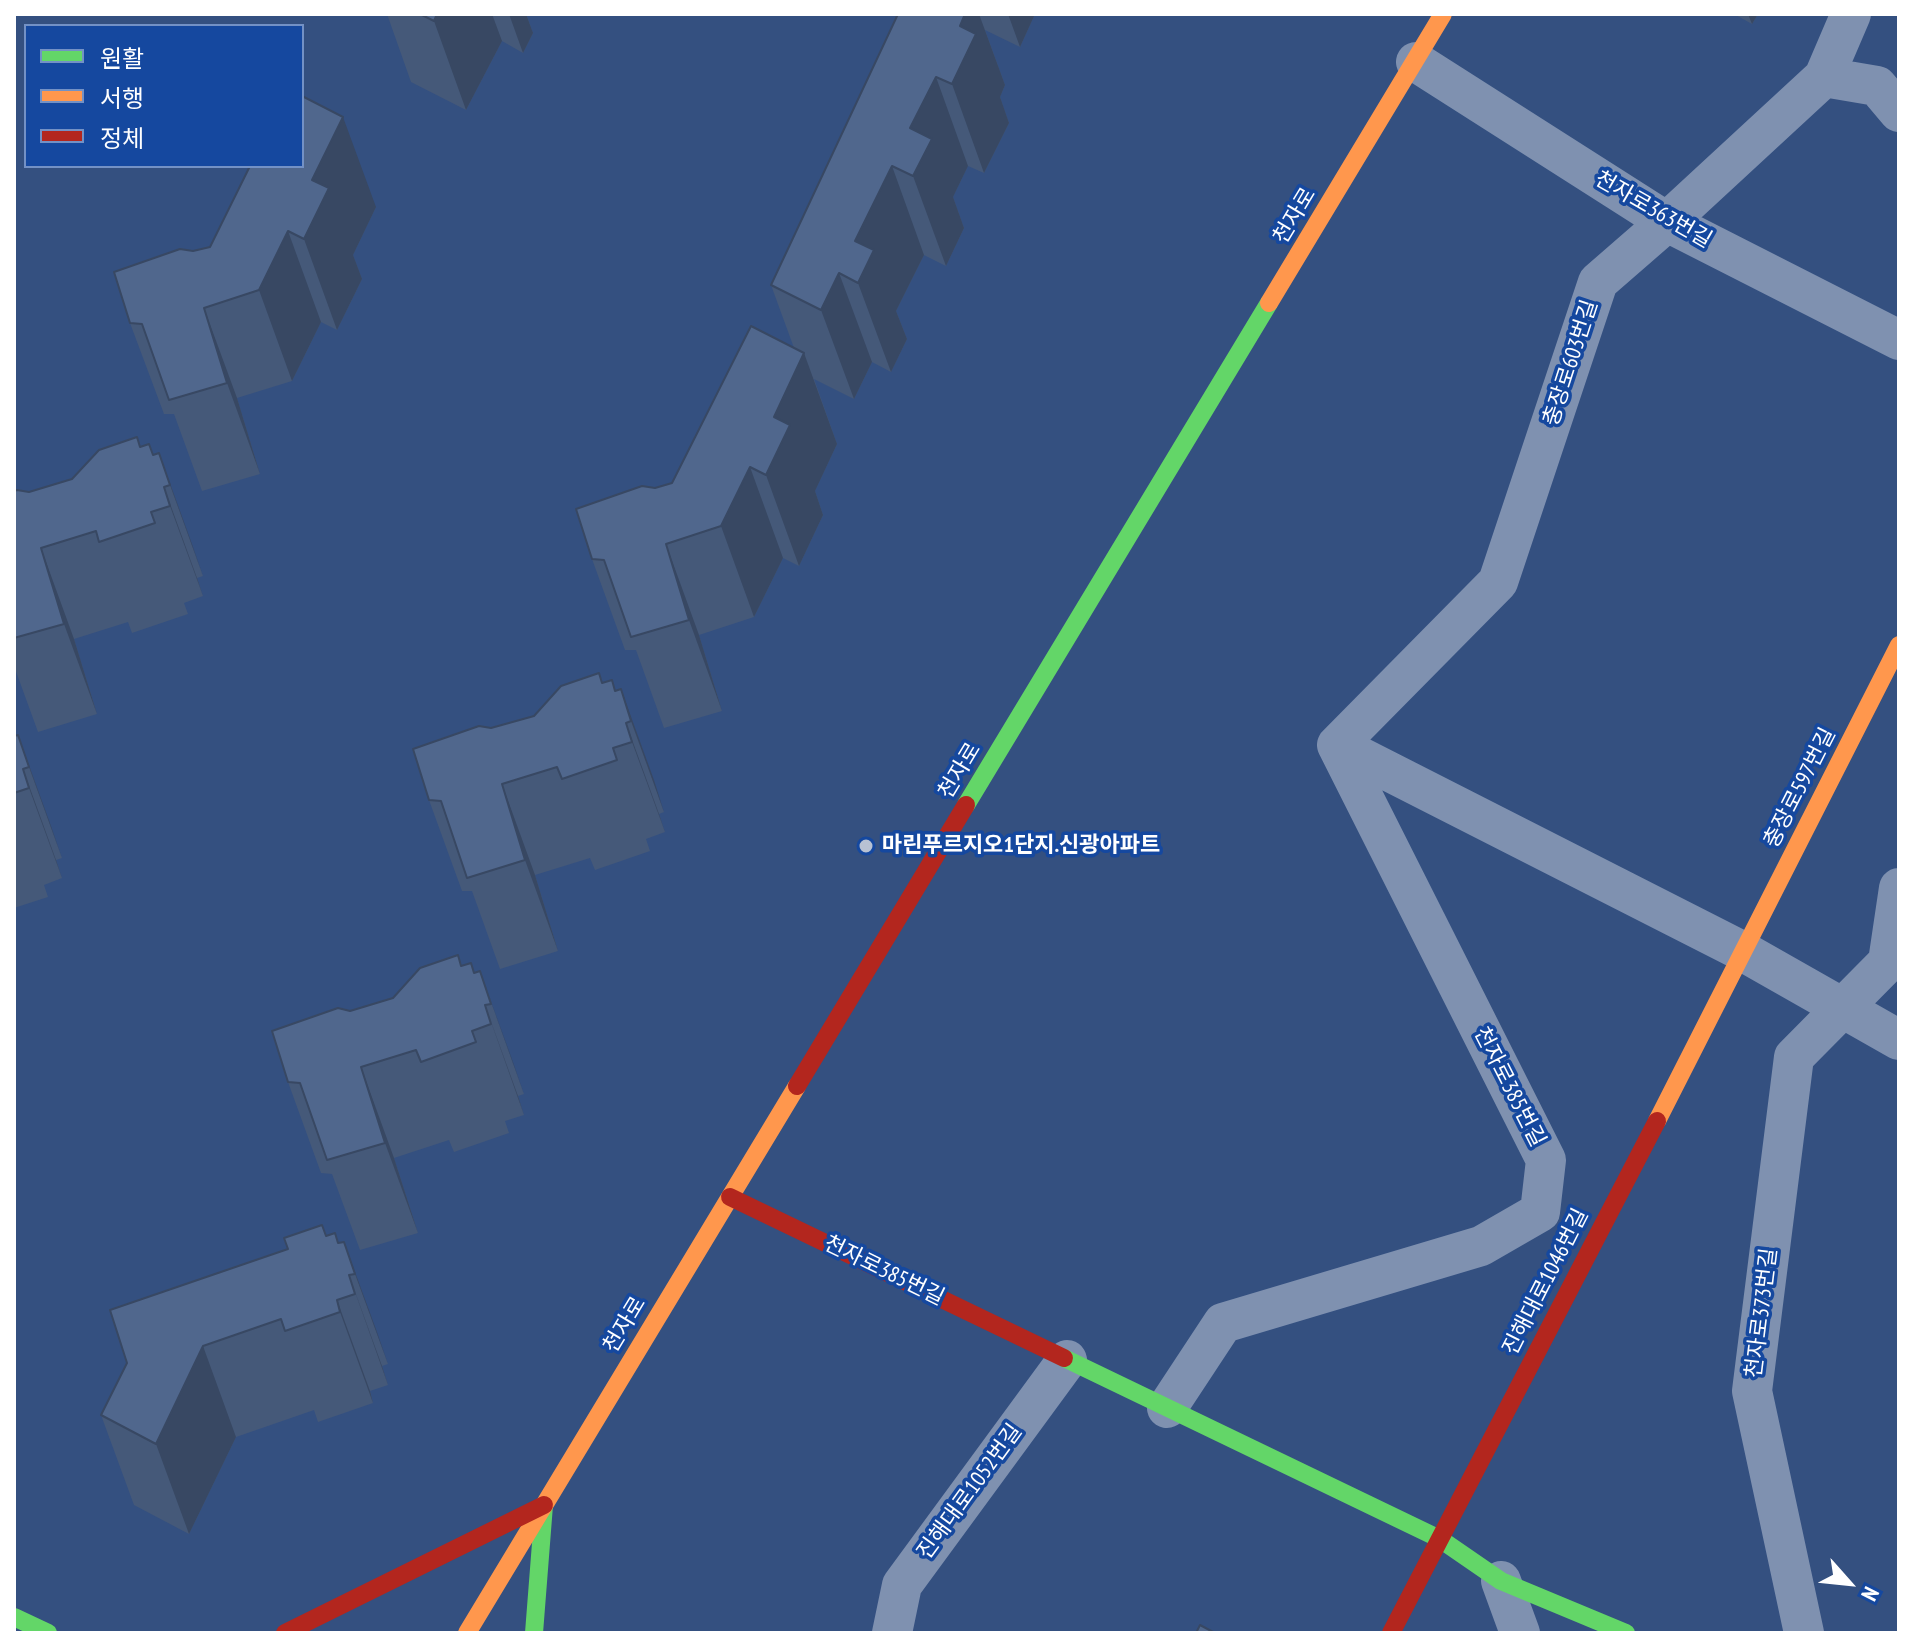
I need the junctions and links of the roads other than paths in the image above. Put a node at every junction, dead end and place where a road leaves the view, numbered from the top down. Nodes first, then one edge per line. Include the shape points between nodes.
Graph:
1 (1443, 14) edge
2 (1851, 14) edge
3 (1416, 62) junction
4 (1824, 77) junction
5 (1899, 112) edge
6 (1667, 222) junction
7 (1899, 340) edge
8 (1899, 645) edge
9 (1337, 745) junction
10 (1899, 888) edge
11 (1744, 952) junction
12 (1843, 1008) junction
13 (1899, 1040) edge
14 (730, 1197) junction
15 (1067, 1360) junction
16 (1167, 1408) junction
17 (544, 1505) junction
18 (1440, 1539) junction
19 (1501, 1581) junction
20 (14, 1617) edge
21 (48, 1633) edge
22 (285, 1633) edge
23 (467, 1633) edge
24 (534, 1633) edge
25 (892, 1633) edge
26 (1391, 1633) edge
27 (1520, 1633) edge
28 (1626, 1633) edge
29 (1804, 1633) edge

1 - 3 main road, 천자로
2 - 4 street, 충장로603번길
3 - 6 street, 천자로363번길
3 - 14 main road, 천자로
4 - 5 street via 1877,86
4 - 6 street, 충장로603번길
6 - 7 street, 천자로363번길
6 - 9 street, 충장로603번길 via 1598,282 1498,582
8 - 11 main road, 충장로597번길
9 - 11 street
9 - 16 street, 천자로385번길 via 1546,1160 1540,1212 1481,1246 1223,1323
10 - 12 street, 천자로373번길 via 1888,962
11 - 12 street
11 - 18 main road, 진해대로1046번길
12 - 13 street
12 - 29 street, 천자로373번길 via 1794,1057 1752,1391
14 - 15 main road, 천자로385번길
14 - 17 main road, 천자로
15 - 16 main road, 천자로385번길
15 - 25 street, 진해대로1052번길 via 902,1585
16 - 18 main road, 천자로385번길
17 - 22 main road
17 - 23 main road, 천자로
17 - 24 main road
18 - 19 main road, 천자로385번길
18 - 26 main road, 진해대로1046번길
19 - 27 street
19 - 28 main road, 천자로385번길
20 - 21 main road

